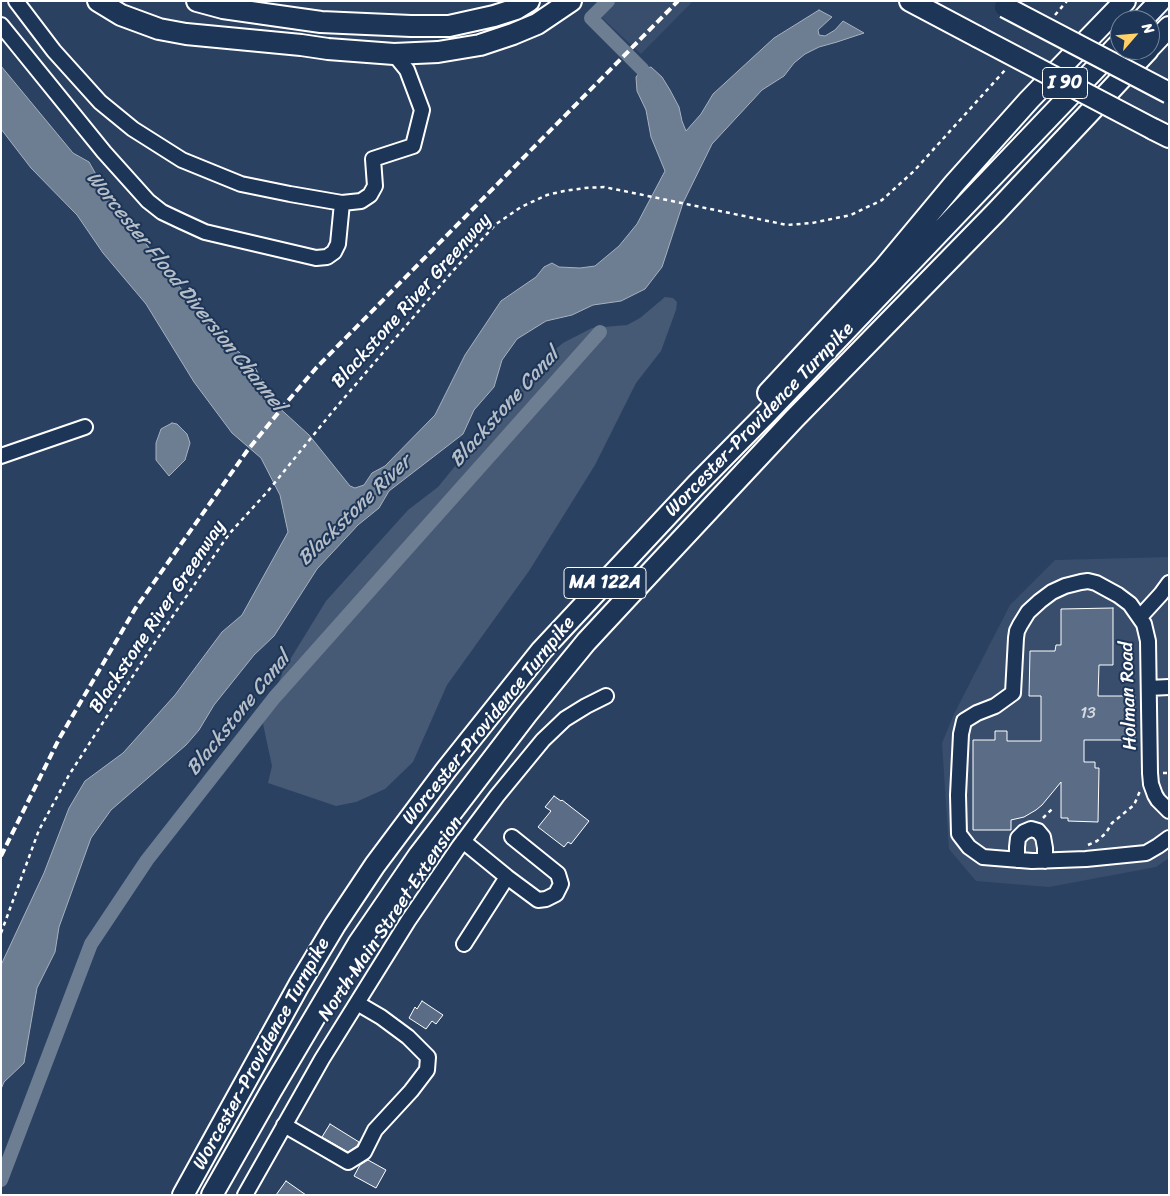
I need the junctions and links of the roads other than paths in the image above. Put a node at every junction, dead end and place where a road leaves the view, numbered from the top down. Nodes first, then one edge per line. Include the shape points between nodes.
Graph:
1 (16, 1) edge
2 (98, 1) edge
3 (197, 1) edge
4 (529, 1) edge
5 (571, 1) edge
6 (910, 1) edge
7 (1125, 1) edge
8 (999, 4) edge
9 (1, 25) edge
10 (1169, 28) edge
11 (1160, 37) edge
12 (394, 54) junction
13 (1110, 54) edge
14 (1139, 60) edge
15 (1169, 93) edge
16 (1161, 133) edge
17 (342, 203) junction
18 (86, 427) dead end
19 (1, 456) edge
20 (696, 484) junction
21 (1169, 583) edge
22 (1140, 617) junction
23 (1169, 687) edge
24 (1149, 688) junction
25 (606, 696) dead end
26 (1169, 811) edge
27 (512, 836) dead end
28 (1169, 838) edge
29 (463, 842) junction
30 (1017, 860) junction
31 (1046, 861) junction
32 (507, 877) junction
33 (464, 944) dead end
34 (356, 1002) junction
35 (284, 1125) junction
36 (183, 1195) edge
37 (212, 1195) edge
38 (245, 1195) edge

1 - 17 street via 54,51 100,102 133,129 182,160 241,184
2 - 12 highway via 121,15 159,29 186,34
3 - 4 highway via 223,8 321,22 449,26 502,14
5 - 12 highway via 537,24 480,45 438,52
6 - 16 highway, I 90, bridge
7 - 20 highway via 1029,100 884,268 735,428
8 - 15 highway, I 90, bridge
9 - 17 street via 148,201 181,222 205,232 316,258 327,257 338,244
10 - 11 highway, Worcester-Providence Turnpike / MA 122A
12 - 17 street via 407,70 422,110 413,146 373,159 375,186 370,195 361,201
13 - 20 highway, Worcester-Providence Turnpike / MA 122A via 768,413
14 - 37 highway, Worcester-Providence Turnpike / MA 122A via 794,419 586,642 526,714 419,855 358,944
18 - 19 street
20 - 36 highway, Worcester-Providence Turnpike / MA 122A via 541,651 375,865 299,985
21 - 22 street
22 - 24 street, Holman Road via 1148,641
22 - 30 street, Holman Road via 1118,595 1088,581 1065,586 1046,596 1028,612 1017,632 1014,693 964,721 959,778 960,834 969,848 983,857
23 - 24 street
24 - 26 street, Holman Road via 1151,784 1158,800
25 - 29 street, North Main Street Extension via 565,719 543,740
27 - 32 street via 558,874 561,884 556,894 538,900
28 - 31 street, Holman Road via 1146,853
29 - 32 street
29 - 34 street, North Main Street Extension
30 - 31 street, Holman Road
30 - 31 street via 1018,838 1031,829 1043,837
32 - 33 street
34 - 35 street, North Main Street Extension
34 - 35 street via 408,1037 428,1057 427,1070 375,1130 364,1152 348,1162
35 - 38 street, North Main Street Extension

